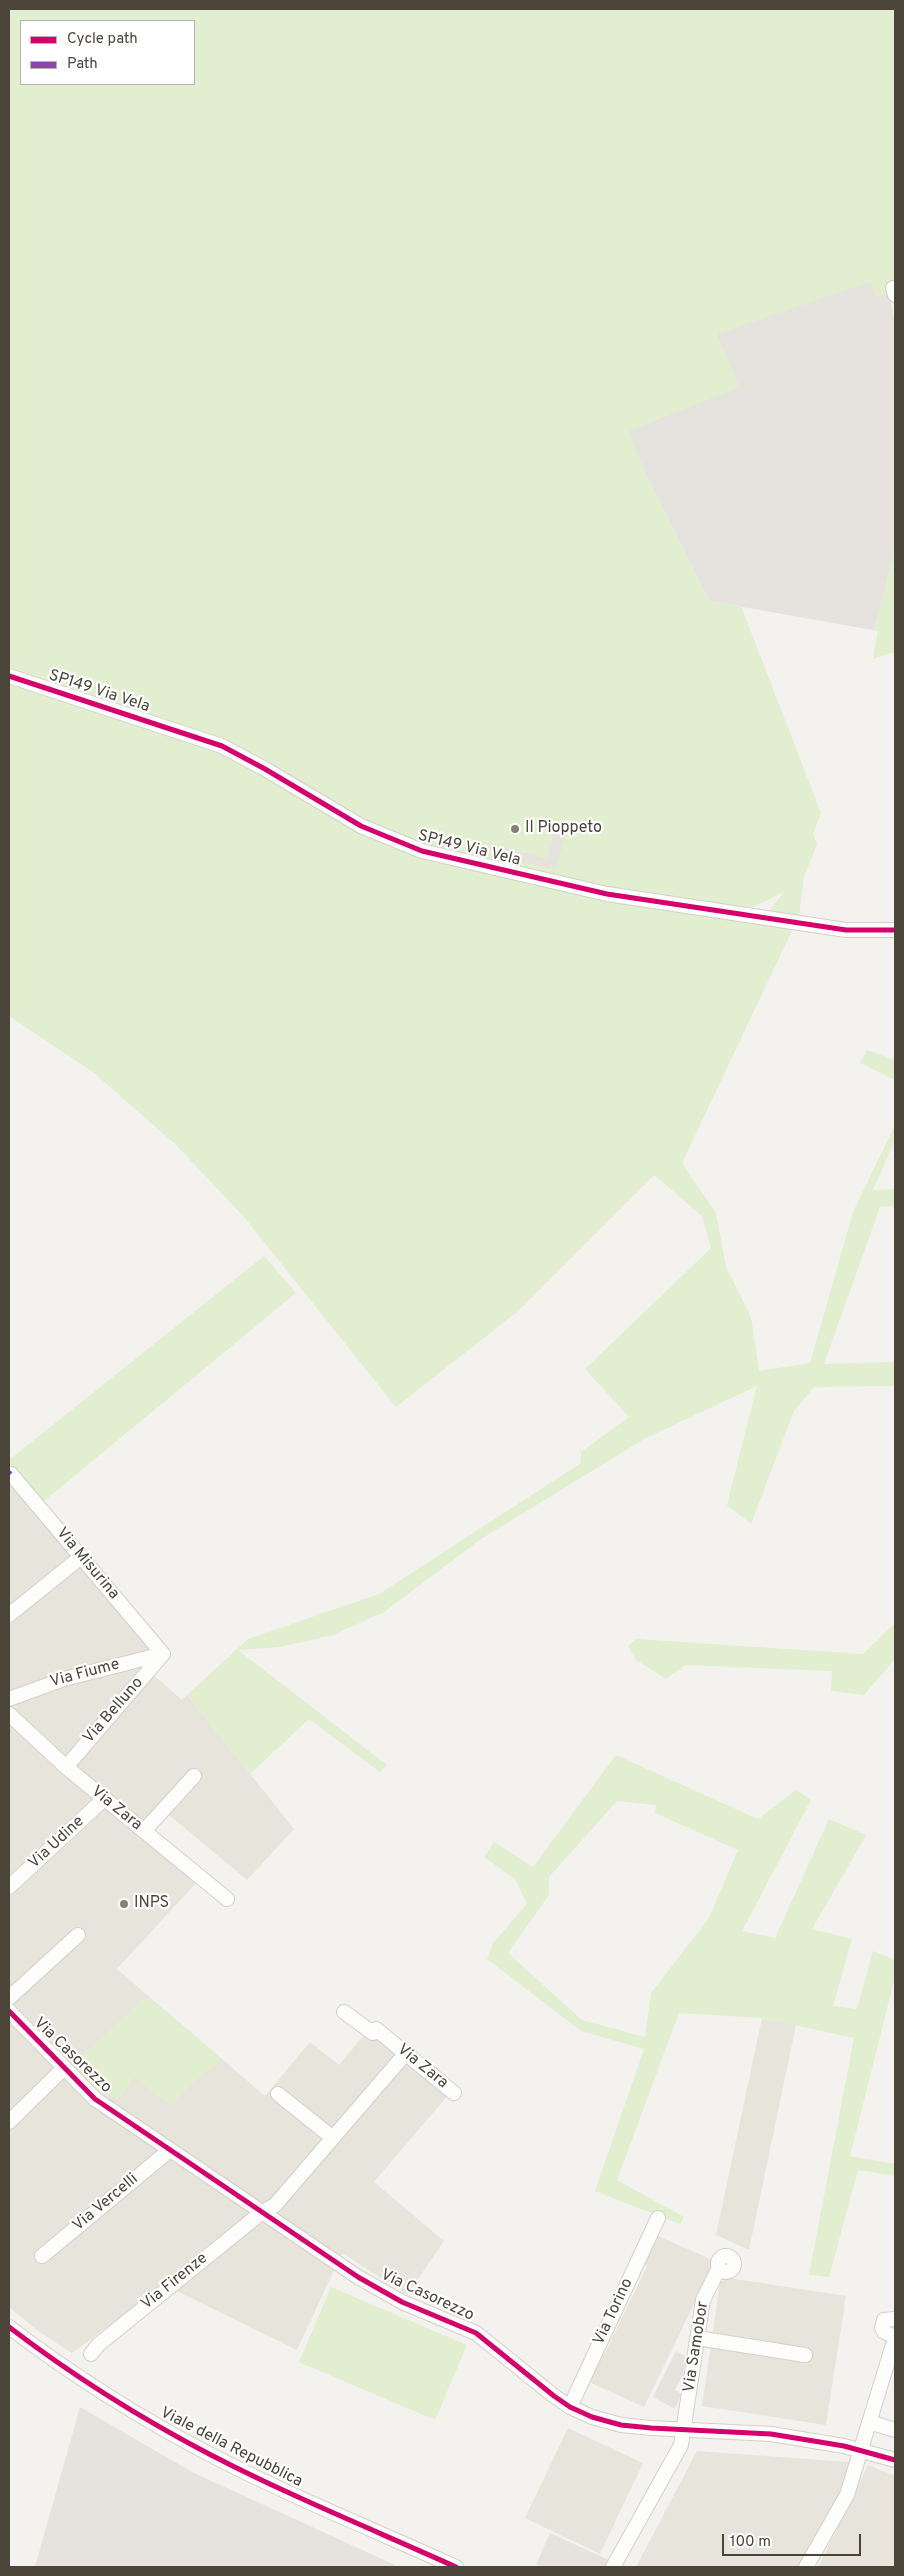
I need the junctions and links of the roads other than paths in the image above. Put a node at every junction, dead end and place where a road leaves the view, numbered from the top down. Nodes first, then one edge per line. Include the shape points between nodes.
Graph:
1 (9, 676) edge
2 (895, 930) edge
3 (10, 1475) edge
4 (81, 1558) junction
5 (9, 1615) edge
6 (163, 1654) junction
7 (9, 1699) edge
8 (9, 1714) edge
9 (66, 1767) junction
10 (194, 1776) dead end
11 (104, 1799) junction
12 (144, 1831) junction
13 (9, 1887) edge
14 (227, 1899) dead end
15 (78, 1936) dead end
16 (9, 1998) edge
17 (9, 2011) edge
18 (344, 2012) dead end
19 (406, 2054) junction
20 (64, 2068) junction
21 (454, 2093) dead end
22 (278, 2094) dead end
23 (9, 2122) edge
24 (333, 2138) junction
25 (170, 2150) junction
26 (261, 2213) junction
27 (658, 2218) dead end
28 (42, 2256) dead end
29 (719, 2268) dead end
30 (895, 2319) edge
31 (9, 2326) edge
32 (895, 2337) edge
33 (697, 2338) junction
34 (91, 2354) dead end
35 (805, 2355) dead end
36 (570, 2407) junction
37 (869, 2422) junction
38 (683, 2430) junction
39 (895, 2430) edge
40 (861, 2449) junction
41 (895, 2460) edge
42 (456, 2567) edge
43 (613, 2567) edge
44 (806, 2567) edge

1 - 2 street, SP149 Via Vela via 222,746 361,826 422,851 607,894 846,930
3 - 4 street, Via Misurina
4 - 5 street
4 - 6 street, Via Misurina
6 - 7 street, Via Fiume via 64,1678
6 - 9 street, Via Belluno
8 - 9 street, Via Zara
9 - 11 street, Via Zara
10 - 12 street
11 - 12 street, Via Zara
11 - 13 street, Via Udine
12 - 14 street, Via Zara
15 - 16 street
17 - 20 street, Via Casorezzo
18 - 19 street, Via Zara via 373,2033 376,2029
19 - 21 street, Via Zara
19 - 24 street, Via Firenze
20 - 23 street
20 - 25 street, Via Casorezzo via 95,2098
22 - 24 street
24 - 26 street, Via Firenze via 275,2205
25 - 26 street, Via Casorezzo
25 - 28 street, Via Vercelli
26 - 34 street, Via Firenze
26 - 36 street, Via Casorezzo via 402,2302 476,2333
27 - 36 street, Via Torino
29 - 33 street, Via Samobor via 702,2300
30 - 32 street via 884,2320 882,2328
31 - 42 street, Viale della Repubblica via 98,2389 186,2442 240,2470
32 - 37 street
33 - 35 street
33 - 38 street, Via Samobor
36 - 38 street, Via Casorezzo via 621,2425
37 - 39 street
37 - 40 street
38 - 40 street, Via Casorezzo via 771,2434
38 - 43 street, Via Samobor via 679,2449
40 - 41 street, Via Casorezzo
40 - 44 street via 847,2495

